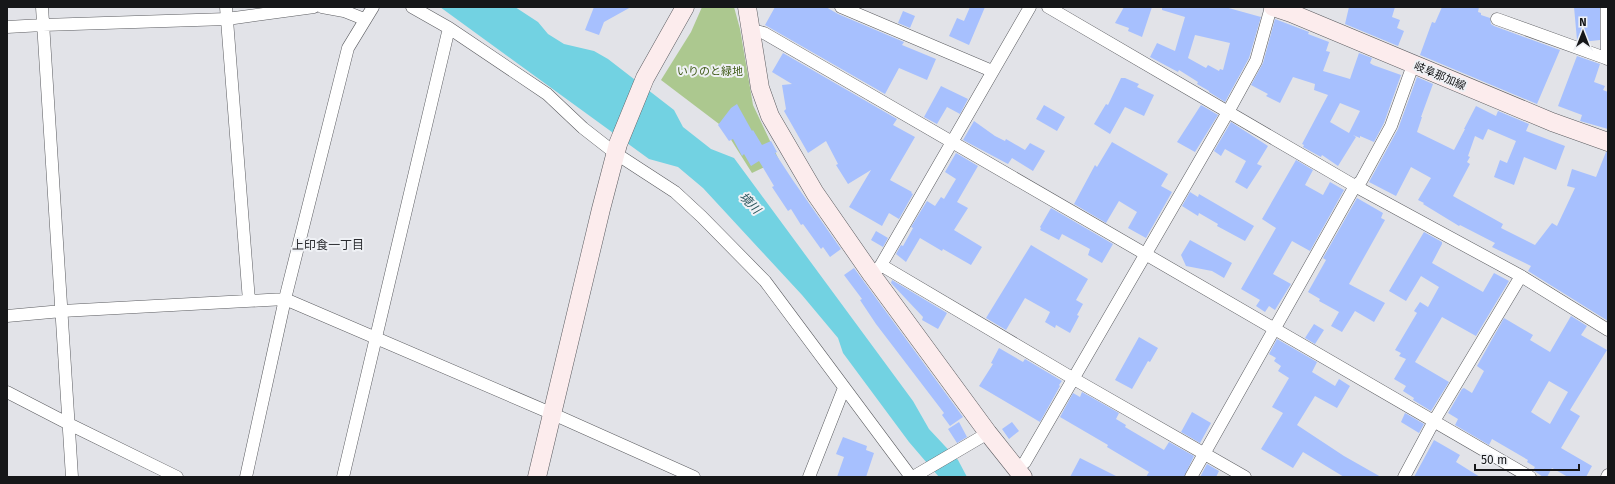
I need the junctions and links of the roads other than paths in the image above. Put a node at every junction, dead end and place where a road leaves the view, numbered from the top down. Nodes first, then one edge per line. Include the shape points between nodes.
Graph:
1 (42, 7) edge
2 (314, 7) edge
3 (322, 7) edge
4 (373, 7) edge
5 (412, 7) edge
6 (685, 7) edge
7 (747, 7) edge
8 (841, 7) edge
9 (1030, 7) edge
10 (1048, 7) edge
11 (1272, 7) edge
12 (1606, 7) edge
13 (227, 13) edge
14 (364, 19) junction
15 (1497, 19) dead end
16 (43, 25) junction
17 (7, 27) edge
18 (449, 28) junction
19 (751, 30) junction
20 (1608, 59) edge
21 (1413, 65) junction
22 (992, 72) junction
23 (1228, 112) junction
24 (952, 140) junction
25 (1608, 142) edge
26 (616, 149) junction
27 (1355, 186) junction
28 (1145, 253) junction
29 (876, 270) junction
30 (1521, 276) junction
31 (285, 299) junction
32 (249, 301) junction
33 (62, 311) junction
34 (7, 316) edge
35 (1275, 329) junction
36 (1608, 330) edge
37 (376, 338) junction
38 (1074, 379) junction
39 (844, 388) junction
40 (7, 392) edge
41 (552, 414) junction
42 (1434, 421) junction
43 (69, 424) junction
44 (988, 433) junction
45 (1204, 453) junction
46 (1020, 473) edge
47 (72, 477) edge
48 (177, 477) edge
49 (246, 477) edge
50 (344, 477) edge
51 (537, 477) edge
52 (694, 477) edge
53 (809, 477) edge
54 (912, 477) edge
55 (1191, 477) edge
56 (1245, 477) edge
57 (1404, 477) edge
58 (1530, 477) edge

1 - 16 street
2 - 13 street
3 - 14 street via 344,10
4 - 14 street
5 - 18 street
6 - 26 street via 645,78
7 - 19 street
8 - 22 street
9 - 22 street
10 - 23 street
11 - 21 street, 岐阜那加線
11 - 23 street via 1256,61
12 - 20 street
13 - 16 street
13 - 32 street
14 - 31 street via 348,48
15 - 20 street
16 - 17 street
16 - 33 street
18 - 26 street via 547,94 583,128
18 - 37 street
19 - 24 street via 764,33
19 - 29 street via 760,88 770,116 815,193
21 - 25 street, 岐阜那加線
21 - 27 street via 1391,126 1361,181
22 - 24 street
23 - 27 street
23 - 28 street
24 - 28 street
24 - 29 street
26 - 39 street via 675,192 766,281
26 - 41 street
27 - 30 street
27 - 35 street
28 - 35 street
28 - 38 street
29 - 38 street
29 - 44 street
30 - 36 street
30 - 42 street
31 - 32 street
31 - 37 street
31 - 49 street
32 - 33 street
33 - 34 street
33 - 43 street
35 - 42 street
35 - 45 street
37 - 41 street
37 - 50 street
38 - 45 street
38 - 46 street
39 - 53 street
39 - 54 street
40 - 43 street
41 - 51 street
41 - 52 street
42 - 57 street
42 - 58 street
43 - 47 street
43 - 48 street
44 - 46 street
44 - 54 street
45 - 55 street
45 - 56 street

